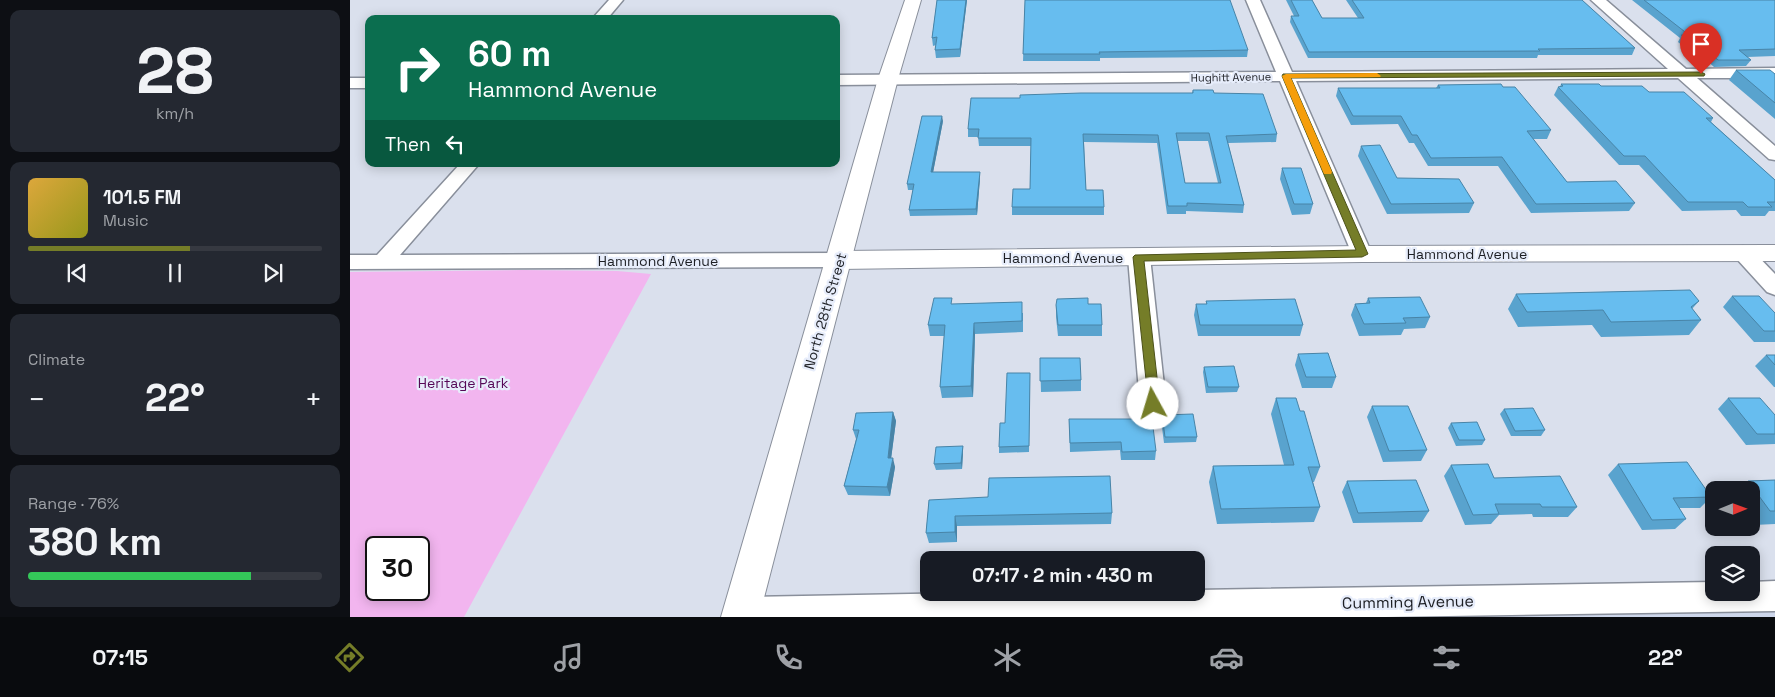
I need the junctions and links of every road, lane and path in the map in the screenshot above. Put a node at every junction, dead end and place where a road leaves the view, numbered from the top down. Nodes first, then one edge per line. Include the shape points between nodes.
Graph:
1 (616, 0) edge
2 (1254, 0) edge
3 (1598, 0) edge
4 (911, 2) edge
5 (603, 15) edge
6 (1775, 73) edge
7 (1683, 74) junction
8 (1286, 76) junction
9 (888, 79) junction
10 (840, 80) edge
11 (350, 83) edge
12 (365, 83) edge
13 (1775, 155) edge
14 (467, 167) edge
15 (1743, 253) junction
16 (1775, 253) edge
17 (1362, 254) junction
18 (1139, 257) junction
19 (840, 260) junction
20 (350, 262) edge
21 (382, 262) junction
22 (1775, 287) edge
23 (1153, 404) dead end
24 (1775, 596) edge
25 (740, 615) edge

1 - 5 street
2 - 8 street
3 - 7 street
4 - 9 street, North 28th Street
6 - 7 street, Hughitt Avenue
7 - 8 street, Hughitt Avenue
7 - 13 street
8 - 9 street, Hughitt Avenue
8 - 17 street
9 - 10 street, Hughitt Avenue
9 - 19 street, North 28th Street
11 - 12 street
14 - 21 street
15 - 16 street, Hammond Avenue
15 - 17 street, Hammond Avenue
15 - 22 street
17 - 18 street, Hammond Avenue
18 - 19 street, Hammond Avenue
18 - 23 street
19 - 21 street, Hammond Avenue
19 - 25 street, North 28th Street
20 - 21 street, Hammond Avenue
24 - 25 street, Cumming Avenue

